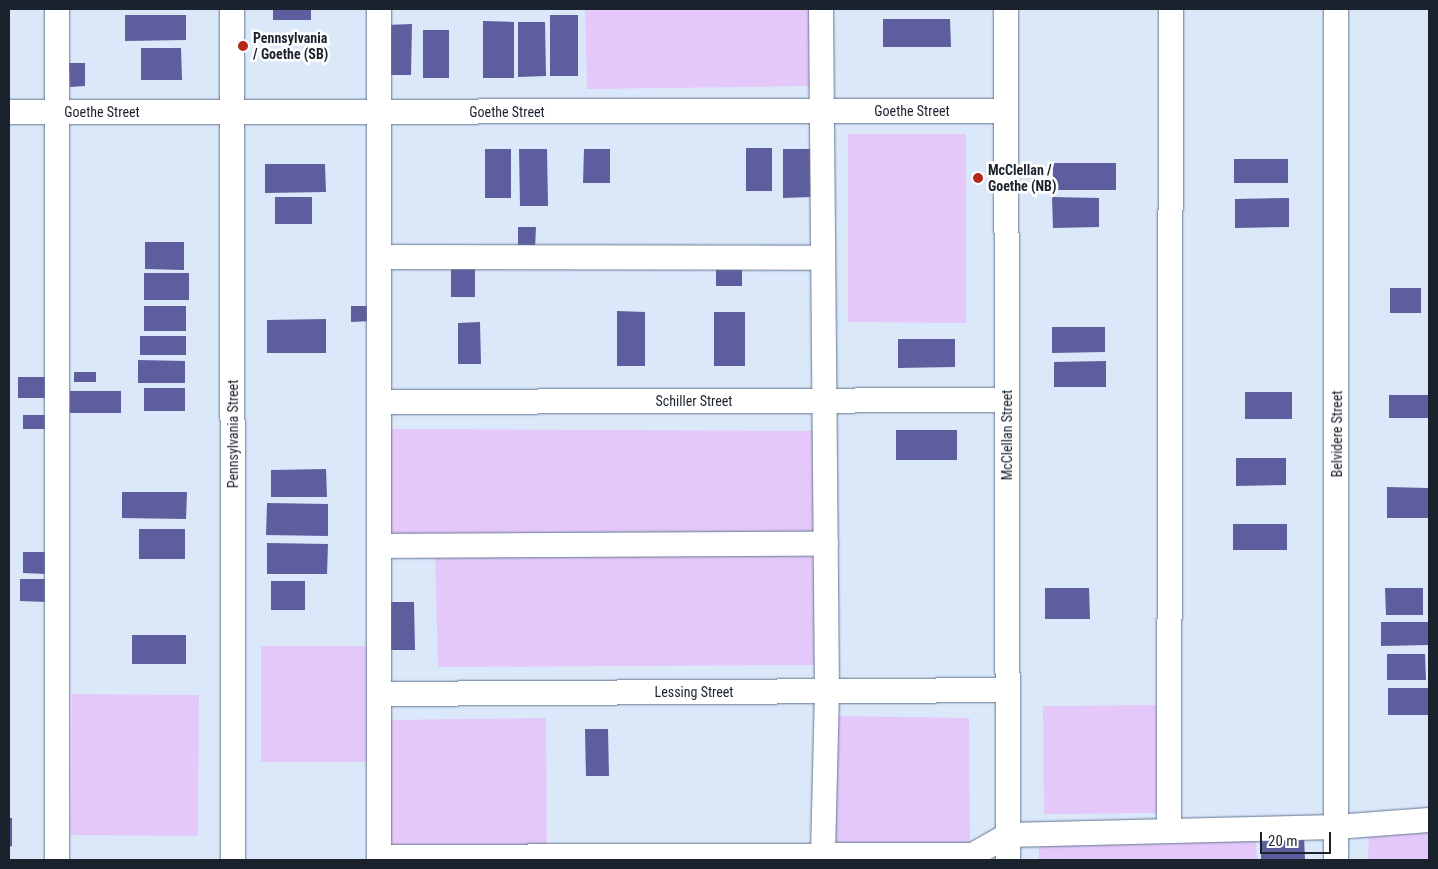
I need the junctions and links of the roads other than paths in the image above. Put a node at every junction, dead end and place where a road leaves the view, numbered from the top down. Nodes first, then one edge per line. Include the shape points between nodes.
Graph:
1 (56, 9) edge
2 (232, 9) edge
3 (379, 9) edge
4 (821, 9) edge
5 (1006, 9) edge
6 (1171, 9) edge
7 (1336, 9) edge
8 (1006, 111) junction
9 (9, 112) edge
10 (56, 112) junction
11 (232, 112) junction
12 (378, 112) junction
13 (822, 112) junction
14 (379, 257) junction
15 (823, 258) junction
16 (1007, 400) junction
17 (824, 401) junction
18 (381, 402) junction
19 (826, 544) junction
20 (381, 546) junction
21 (1008, 690) junction
22 (827, 691) junction
23 (380, 694) junction
24 (1429, 820) edge
25 (1336, 827) junction
26 (1169, 829) junction
27 (1008, 835) junction
28 (823, 855) junction
29 (379, 859) edge
30 (57, 860) edge
31 (233, 860) edge
32 (1008, 860) edge
33 (1336, 860) edge

1 - 10 street
2 - 11 street, Pennsylvania Street
3 - 12 street
4 - 13 street
5 - 8 street, McClellan Street
6 - 26 street
7 - 25 street, Belvidere Street
8 - 13 street, Goethe Street
8 - 16 street, McClellan Street
9 - 10 street, Goethe Street
10 - 11 street, Goethe Street
10 - 30 street
11 - 12 street, Goethe Street
11 - 31 street, Pennsylvania Street
12 - 13 street, Goethe Street
12 - 14 street
13 - 15 street
14 - 15 street
14 - 18 street
15 - 17 street
16 - 17 street, Schiller Street
16 - 21 street, McClellan Street
17 - 18 street, Schiller Street
17 - 19 street
18 - 20 street
19 - 20 street
19 - 22 street
20 - 23 street
21 - 22 street, Lessing Street
21 - 27 street, McClellan Street
22 - 23 street, Lessing Street
22 - 28 street
23 - 29 street
24 - 25 street
25 - 26 street
25 - 33 street, Belvidere Street
26 - 27 street
27 - 28 street via 972,855
27 - 32 street, McClellan Street
28 - 29 street

